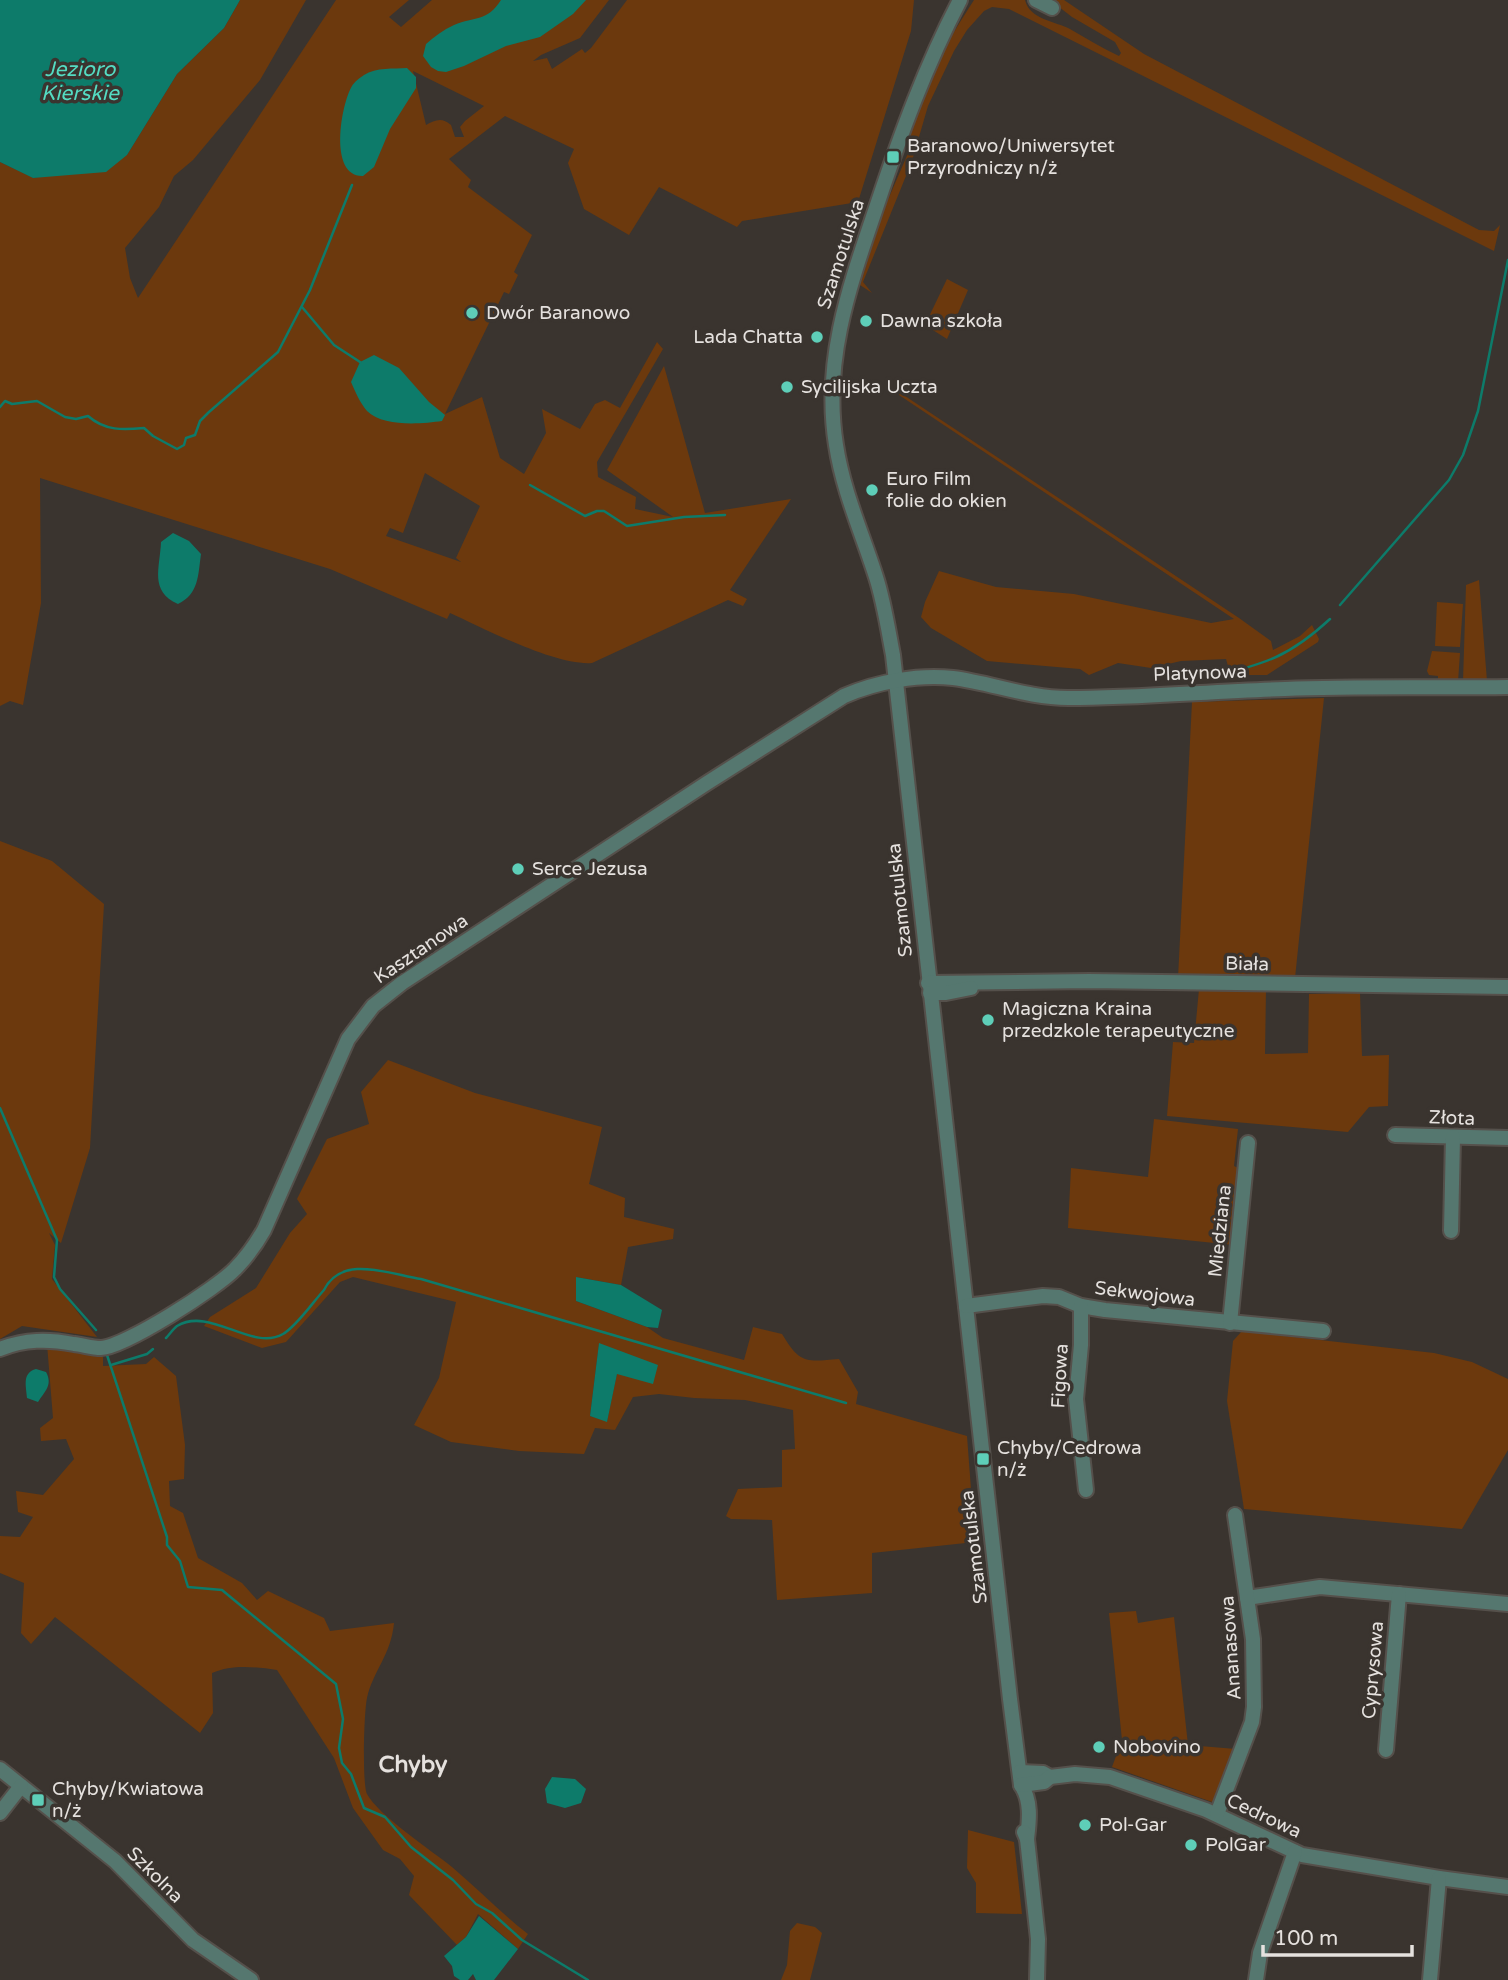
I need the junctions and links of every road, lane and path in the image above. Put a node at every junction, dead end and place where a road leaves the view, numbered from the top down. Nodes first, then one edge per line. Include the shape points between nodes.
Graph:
1 (960, 0) edge
2 (970, 0) edge
3 (1036, 0) edge
4 (1045, 0) edge
5 (945, 33) junction
6 (896, 682) junction
7 (1508, 687) edge
8 (1508, 987) edge
9 (929, 988) junction
10 (1395, 1135) dead end
11 (1453, 1137) junction
12 (1508, 1138) edge
13 (1248, 1143) dead end
14 (1451, 1231) dead end
15 (965, 1306) junction
16 (1081, 1306) junction
17 (1230, 1323) junction
18 (1323, 1331) dead end
19 (0, 1349) edge
20 (1086, 1490) dead end
21 (1235, 1516) dead end
22 (1399, 1594) junction
23 (1247, 1598) junction
24 (1508, 1604) edge
25 (1386, 1750) dead end
26 (0, 1769) edge
27 (1021, 1779) junction
28 (21, 1786) junction
29 (0, 1813) edge
30 (1217, 1814) junction
31 (1295, 1852) junction
32 (1439, 1878) junction
33 (1508, 1887) edge
34 (251, 1980) edge
35 (1037, 1980) edge
36 (1256, 1980) edge
37 (1430, 1980) edge

1 - 5 street, Szamotulska
2 - 5 street, Szamotulska
3 - 4 street via 1052,8
5 - 6 street, Szamotulska via 905,120 846,297 833,362 836,446 877,580
6 - 7 street, Platynowa via 956,678 1022,694 1066,698
6 - 9 street, Szamotulska
6 - 19 street, Kasztanowa via 861,689 830,703 385,995 348,1039 260,1237 235,1270 214,1287 112,1346 43,1340
8 - 9 street, Biała via 1077,981
9 - 15 street, Szamotulska
10 - 11 street, Złota
11 - 12 street, Złota
11 - 14 street
13 - 17 street, Miedziana
15 - 16 street, Sekwojowa via 1043,1296
15 - 27 street, Szamotulska
16 - 17 street, Sekwojowa
16 - 20 street, Figowa via 1076,1399
17 - 18 street, Sekwojowa
21 - 23 street, Ananasowa
22 - 23 street via 1320,1587
22 - 24 street
22 - 25 street, Cyprysowa
23 - 30 street, Ananasowa via 1253,1639 1254,1714
26 - 28 street, Szkolna
27 - 30 street, Cedrowa via 1042,1773 1050,1777 1110,1777
27 - 35 street, Szamotulska via 1029,1815
28 - 29 street
28 - 34 street, Szkolna via 115,1861 193,1940
30 - 31 street, Cedrowa
31 - 32 street, Cedrowa
31 - 36 street via 1260,1953
32 - 33 street, Cedrowa
32 - 37 street

